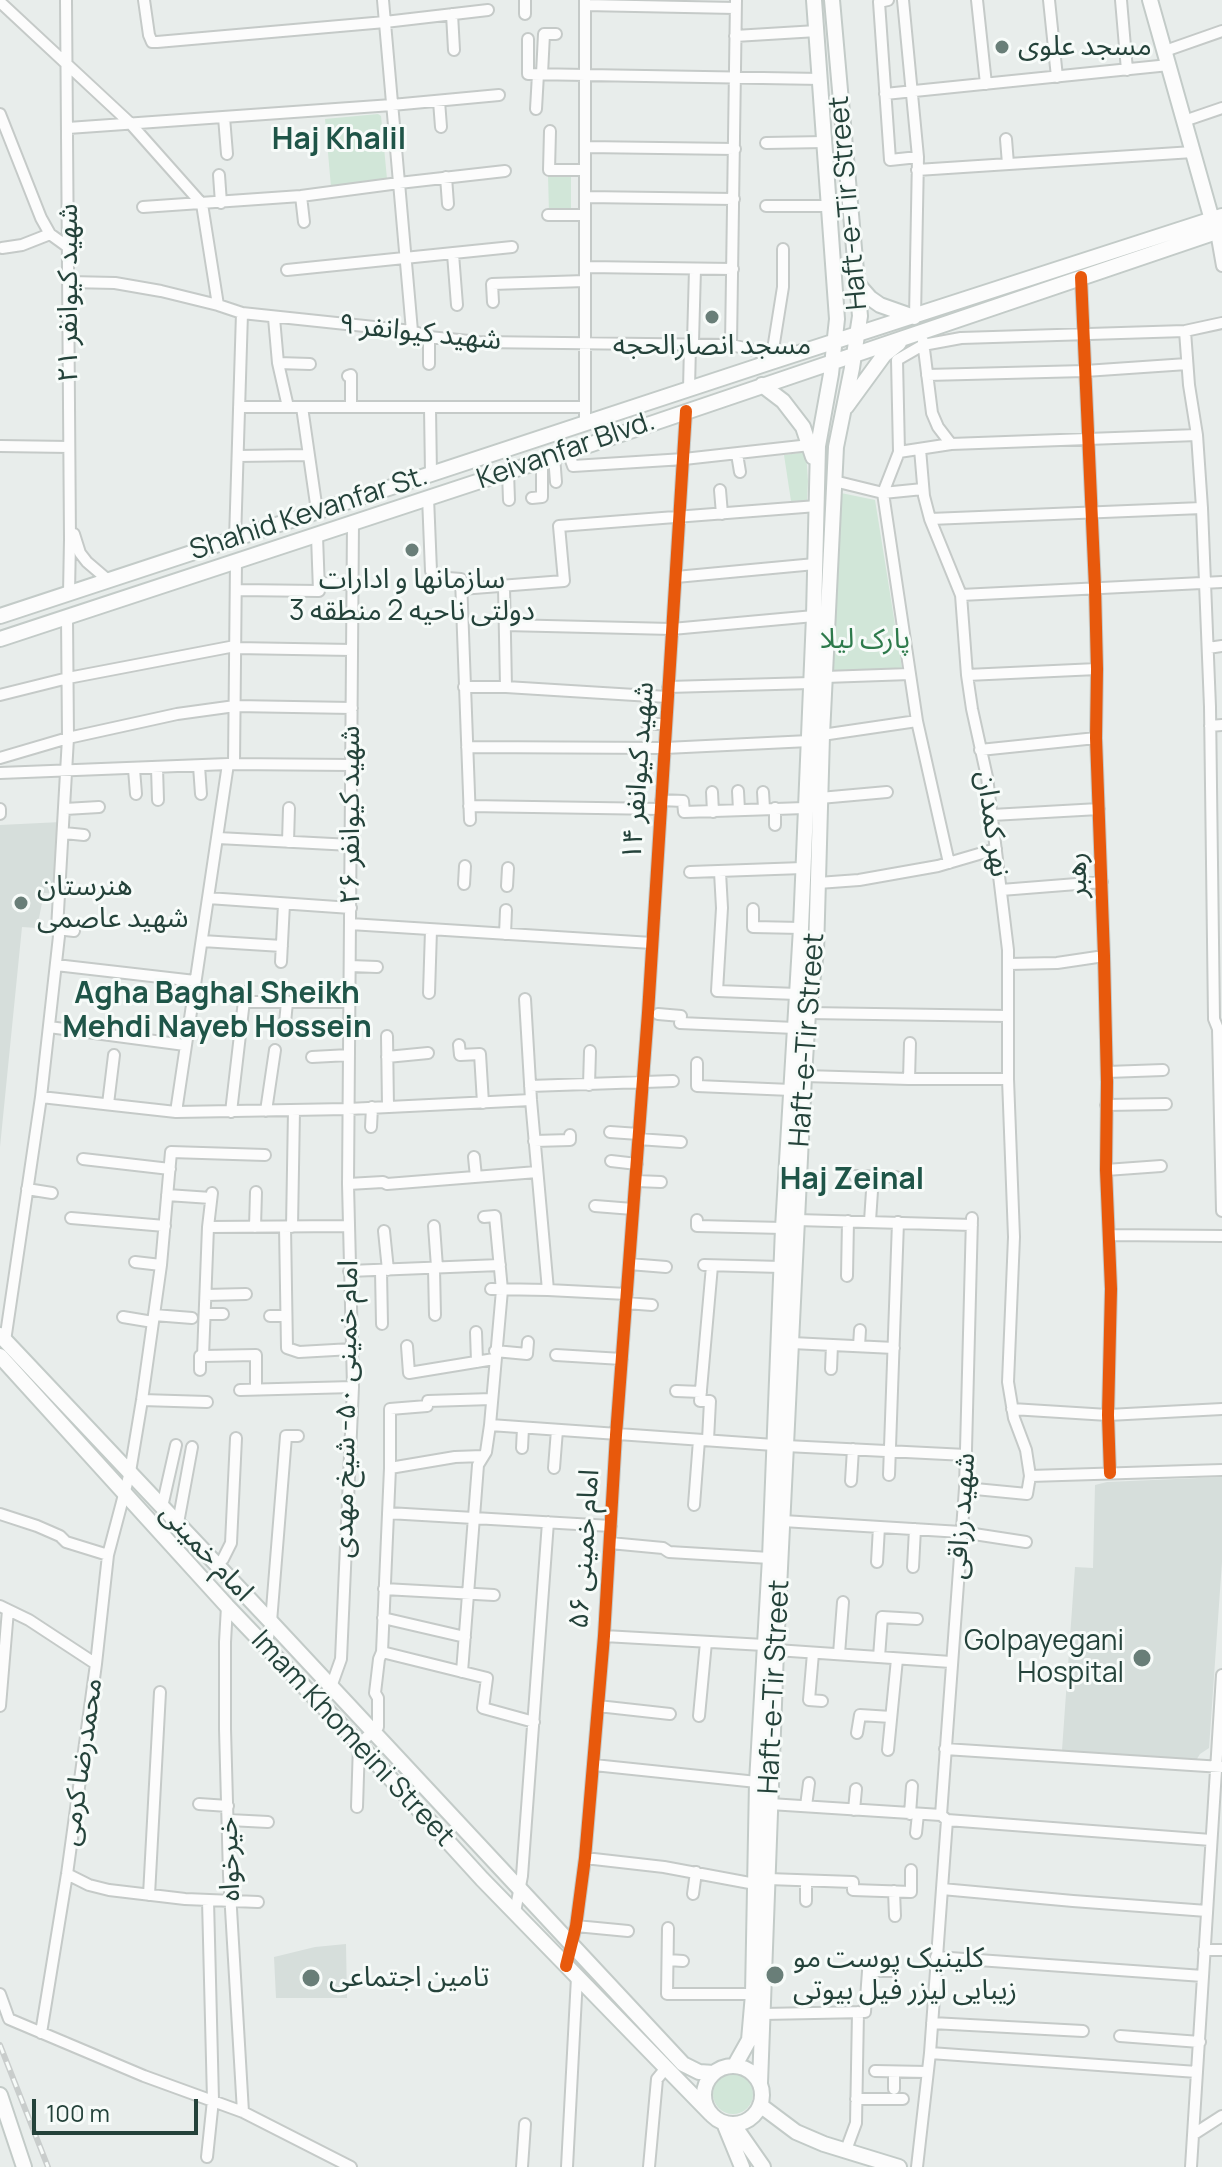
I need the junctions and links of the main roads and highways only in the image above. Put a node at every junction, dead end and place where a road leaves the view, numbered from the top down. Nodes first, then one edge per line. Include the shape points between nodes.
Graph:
1 (814, 0) edge
2 (832, 0) edge
3 (1150, 0) edge
4 (1218, 224) edge
5 (856, 282) junction
6 (915, 317) junction
7 (857, 335) junction
8 (917, 338) junction
9 (834, 342) junction
10 (854, 355) junction
11 (832, 361) junction
12 (762, 385) junction
13 (844, 410) junction
14 (814, 446) junction
15 (836, 447) junction
16 (0, 616) edge
17 (0, 639) edge
18 (818, 680) junction
19 (816, 738) junction
20 (2, 1338) edge
21 (0, 1356) edge
22 (780, 1445) junction
23 (770, 1648) junction
24 (762, 1882) junction
25 (735, 2065) junction
26 (714, 2073) junction
27 (760, 2083) junction
28 (0, 2095) edge
29 (760, 2105) junction
30 (723, 2120) junction
31 (24, 2167) edge
32 (742, 2167) edge
33 (763, 2167) edge
34 (899, 2167) edge

1 - 9 main road, Haft-e-Tir Street via 837,319
2 - 5 main road, Haft-e-Tir Street
3 - 4 main road
4 - 6 main road, Shahid Kevanfar St.
4 - 8 main road, Keivanfar Blvd.
5 - 6 main road via 880,305
5 - 7 main road, Haft-e-Tir Street
6 - 7 main road, Shahid Kevanfar St.
7 - 9 main road, Shahid Kevanfar St.
7 - 10 main road, Haft-e-Tir Street
8 - 10 main road, Keivanfar Blvd.
8 - 13 main road via 884,355
9 - 11 main road, Haft-e-Tir Street
9 - 16 main road, Shahid Kevanfar St.
10 - 11 main road, Keivanfar Blvd.
10 - 13 main road, Haft-e-Tir Street
11 - 12 main road, Keivanfar Blvd.
11 - 14 main road, Haft-e-Tir Street
12 - 14 main road via 791,411
12 - 17 main road, Keivanfar Blvd.
13 - 15 main road, Haft-e-Tir Street
14 - 15 main road via 827,441
14 - 18 main road, Haft-e-Tir Street
15 - 18 main road, Haft-e-Tir Street
18 - 19 main road, Haft-e-Tir Street
19 - 22 main road, Haft-e-Tir Street via 805,808 781,1267
19 - 22 main road, Haft-e-Tir Street via 816,952 804,1076 792,1343
20 - 26 main road, امام خمینی via 683,2064
21 - 30 main road, Imam Khomeini Street via 482,1879
22 - 23 main road, Haft-e-Tir Street via 770,1558
22 - 23 main road, Haft-e-Tir Street via 783,1521
23 - 24 main road, Haft-e-Tir Street via 770,1804
23 - 24 main road, Haft-e-Tir Street via 757,1782
24 - 25 main road, Haft-e-Tir Street via 749,2040
24 - 27 main road, Haft-e-Tir Street
25 - 26 main road
25 - 27 main road
26 - 30 main road via 704,2101
27 - 29 main road
28 - 31 main road
29 - 30 main road via 750,2119
29 - 34 main road via 796,2132
30 - 32 main road
30 - 33 main road

